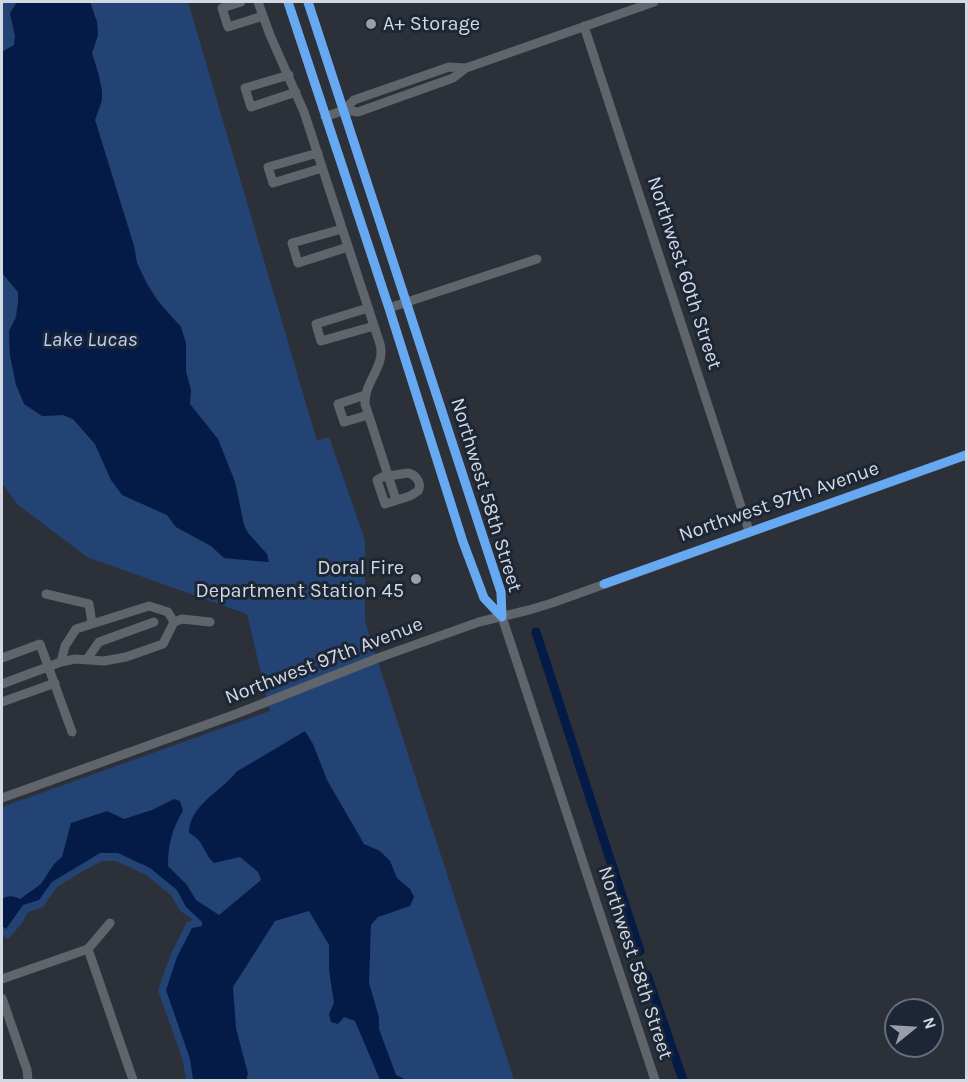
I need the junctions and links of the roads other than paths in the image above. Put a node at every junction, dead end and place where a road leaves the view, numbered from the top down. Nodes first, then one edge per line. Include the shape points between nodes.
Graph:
1 (241, 2) edge
2 (258, 2) edge
3 (288, 2) edge
4 (309, 2) edge
5 (654, 2) edge
6 (263, 16) junction
7 (584, 26) junction
8 (289, 75) junction
9 (296, 92) junction
10 (344, 110) junction
11 (325, 117) junction
12 (318, 153) junction
13 (322, 168) junction
14 (342, 229) junction
15 (348, 247) junction
16 (537, 259) dead end
17 (408, 302) junction
18 (368, 308) junction
19 (389, 308) junction
20 (374, 326) junction
21 (365, 395) junction
22 (368, 415) junction
23 (966, 455) edge
24 (388, 476) junction
25 (749, 531) junction
26 (46, 594) dead end
27 (502, 617) junction
28 (154, 622) dead end
29 (174, 622) junction
30 (210, 622) dead end
31 (92, 623) junction
32 (2, 658) edge
33 (87, 659) junction
34 (61, 662) junction
35 (50, 667) junction
36 (55, 683) junction
37 (2, 684) edge
38 (2, 702) edge
39 (72, 732) dead end
40 (2, 798) edge
41 (110, 923) dead end
42 (88, 949) junction
43 (2, 979) edge
44 (2, 998) edge
45 (28, 1080) edge
46 (133, 1080) edge
47 (655, 1080) edge

1 - 6 street via 222,8 228,27
2 - 6 street
3 - 11 street, Northwest 58th Street
4 - 10 street, Northwest 58th Street
5 - 7 street
6 - 8 street
7 - 10 street via 466,68 449,67 354,100
7 - 25 street, Northwest 60th Street
8 - 9 street
8 - 9 street via 245,88 251,107
9 - 12 street
10 - 11 street
10 - 17 street, Northwest 58th Street
11 - 19 street, Northwest 58th Street
12 - 13 street
12 - 13 street via 268,167 273,183
13 - 14 street
14 - 15 street
14 - 15 street via 292,243 298,263
15 - 18 street
16 - 17 street
17 - 19 street
17 - 27 street, Northwest 58th Street via 501,592
18 - 20 street
18 - 20 street via 316,324 321,341
19 - 27 street, Northwest 58th Street via 466,549 484,598
20 - 21 street via 381,358
21 - 22 street
21 - 22 street via 338,404 344,422
22 - 24 street
23 - 25 street, Northwest 97th Avenue
24 - 24 street via 377,480 385,504 419,489 411,473
25 - 27 street, Northwest 97th Avenue via 552,603
26 - 31 street via 89,604
27 - 40 street, Northwest 97th Avenue via 389,654
27 - 47 street, Northwest 58th Street
28 - 33 street via 99,642
29 - 30 street
29 - 31 street via 168,612 149,606
29 - 33 street via 163,644 126,657
31 - 34 street via 76,629
32 - 35 street via 40,644
33 - 34 street
34 - 35 street
35 - 36 street
35 - 37 street
36 - 38 street
36 - 39 street
41 - 42 street
42 - 43 street
42 - 46 street
44 - 45 street

